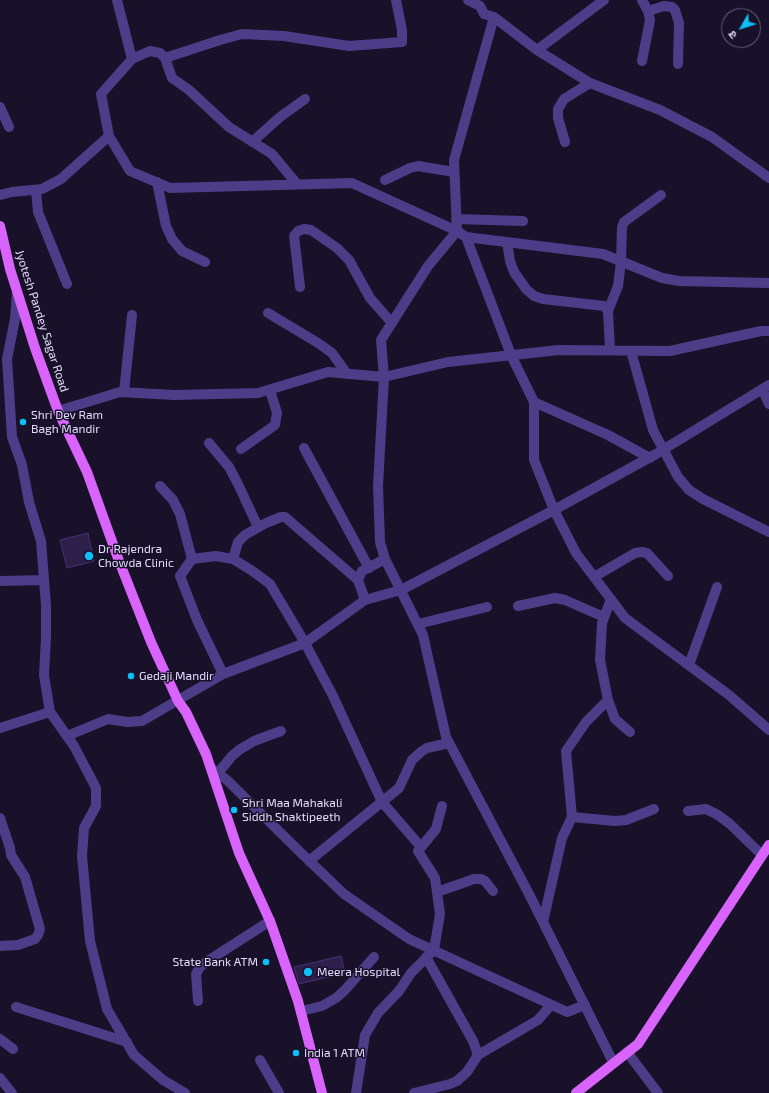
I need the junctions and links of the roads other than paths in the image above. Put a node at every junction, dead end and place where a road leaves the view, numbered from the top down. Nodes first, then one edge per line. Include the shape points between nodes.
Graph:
1 (117, 0) edge
2 (396, 0) edge
3 (468, 0) edge
4 (604, 0) edge
5 (642, 0) edge
6 (480, 3) edge
7 (648, 11) junction
8 (494, 17) junction
9 (537, 50) junction
10 (165, 58) junction
11 (132, 59) junction
12 (642, 61) dead end
13 (678, 64) dead end
14 (590, 83) junction
15 (305, 99) dead end
16 (0, 107) edge
17 (9, 127) dead end
18 (109, 136) junction
19 (252, 142) junction
20 (565, 142) dead end
21 (454, 172) junction
22 (769, 178) edge
23 (385, 180) dead end
24 (158, 182) junction
25 (297, 184) junction
26 (36, 190) junction
27 (0, 195) edge
28 (661, 195) dead end
29 (456, 219) junction
30 (523, 221) dead end
31 (0, 226) edge
32 (461, 234) junction
33 (507, 242) junction
34 (205, 262) dead end
35 (621, 262) junction
36 (769, 283) edge
37 (67, 284) dead end
38 (300, 287) dead end
39 (17, 290) junction
40 (608, 311) junction
41 (268, 313) dead end
42 (132, 315) dead end
43 (392, 323) junction
44 (769, 331) edge
45 (10, 344) junction
46 (0, 347) edge
47 (610, 350) junction
48 (631, 351) junction
49 (511, 355) junction
50 (346, 374) junction
51 (384, 377) junction
52 (766, 387) edge
53 (270, 390) junction
54 (124, 392) junction
55 (534, 402) junction
56 (769, 404) edge
57 (58, 411) junction
58 (209, 443) dead end
59 (304, 448) dead end
60 (242, 449) dead end
61 (663, 450) junction
62 (650, 458) junction
63 (160, 486) dead end
64 (554, 510) junction
65 (258, 527) junction
66 (769, 532) edge
67 (192, 559) junction
68 (233, 559) junction
69 (385, 559) junction
70 (369, 568) junction
71 (668, 576) dead end
72 (594, 577) junction
73 (44, 580) junction
74 (358, 580) junction
75 (0, 581) edge
76 (717, 587) dead end
77 (401, 590) junction
78 (610, 599) junction
79 (365, 600) junction
80 (518, 606) dead end
81 (487, 607) dead end
82 (604, 617) junction
83 (418, 624) junction
84 (305, 642) junction
85 (689, 665) junction
86 (223, 674) junction
87 (608, 700) junction
88 (178, 701) junction
89 (50, 712) junction
90 (0, 728) edge
91 (769, 730) edge
92 (281, 731) dead end
93 (630, 732) dead end
94 (67, 736) junction
95 (449, 743) junction
96 (214, 771) junction
97 (382, 802) junction
98 (442, 806) dead end
99 (654, 809) dead end
100 (688, 811) dead end
101 (572, 817) junction
102 (0, 818) edge
103 (769, 845) edge
104 (420, 847) junction
105 (762, 855) junction
106 (309, 861) junction
107 (493, 891) dead end
108 (437, 892) junction
109 (270, 921) junction
110 (543, 922) junction
111 (0, 946) edge
112 (430, 954) junction
113 (374, 957) dead end
114 (198, 1001) dead end
115 (551, 1005) junction
116 (585, 1005) junction
117 (16, 1007) dead end
118 (301, 1011) junction
119 (0, 1039) edge
120 (127, 1042) junction
121 (13, 1049) dead end
122 (627, 1052) junction
123 (478, 1055) junction
124 (260, 1060) dead end
125 (613, 1062) junction
126 (0, 1078) edge
127 (12, 1093) edge
128 (185, 1093) edge
129 (279, 1093) edge
130 (322, 1093) edge
131 (356, 1093) edge
132 (414, 1093) edge
133 (576, 1093) edge
134 (658, 1093) edge

1 - 11 street
2 - 10 street via 402,42 349,46 284,36 242,34
3 - 6 street
4 - 9 street
5 - 7 street
6 - 8 street via 484,14
7 - 12 street via 650,20
7 - 13 street via 664,6 675,10 679,23
8 - 9 street
8 - 21 street via 454,160
9 - 14 street
10 - 11 street via 160,53 150,51
10 - 19 street via 172,78 229,127
11 - 18 street via 101,94
14 - 20 street via 564,99 558,109
14 - 22 street via 660,110 712,137
15 - 19 street
16 - 17 street
18 - 24 street via 130,171
18 - 26 street via 61,179
19 - 25 street via 272,154
21 - 23 street via 418,166
21 - 29 street
24 - 25 street via 170,188
24 - 34 street via 166,226 172,239 182,251
25 - 32 street via 352,183
26 - 27 street
26 - 37 street via 38,212
28 - 35 street via 624,222
29 - 30 street
29 - 32 street
31 - 39 main road, Jyotesh Pandey Sagar Road
32 - 33 street
32 - 43 street via 428,266
32 - 49 street
33 - 35 street via 603,254
33 - 40 street via 514,272 534,296 604,306
35 - 36 street via 662,278 679,281
35 - 40 street via 618,286
38 - 43 street via 294,236 304,229 312,230 338,248 349,260 370,298
39 - 45 street
39 - 57 main road, Jyotesh Pandey Sagar Road
40 - 47 street
41 - 50 street via 332,353
42 - 54 street
43 - 51 street via 381,340
44 - 48 street via 761,330 670,351
45 - 46 street
45 - 73 street via 7,359 12,437 22,465 40,541
47 - 48 street
47 - 49 street via 559,350
48 - 61 street via 653,430
49 - 51 street via 448,362
49 - 55 street
50 - 51 street
50 - 53 street via 328,372
51 - 69 street via 378,486 380,542
52 - 56 street
52 - 61 street
53 - 54 street via 258,393
53 - 60 street via 277,413 275,425
54 - 57 street
55 - 62 street via 608,435
55 - 64 street via 534,460
57 - 88 main road, Jyotesh Pandey Sagar Road via 87,472 151,642
58 - 65 street via 229,467
59 - 70 street
61 - 62 street
61 - 66 street via 678,477 689,490
62 - 64 street
63 - 67 street via 180,514
64 - 72 street via 576,553
64 - 77 street
65 - 68 street via 238,542
65 - 74 street via 285,517
67 - 68 street via 216,556
67 - 86 street via 180,576 197,620
68 - 84 street via 270,584
69 - 70 street
69 - 77 street
70 - 74 street via 362,571
71 - 72 street via 647,553 642,552 635,553
72 - 78 street
73 - 75 street
73 - 89 street via 44,676
74 - 79 street
76 - 85 street
77 - 79 street
77 - 83 street
78 - 82 street
78 - 85 street via 625,618
79 - 84 street
80 - 82 street via 555,598
81 - 83 street
82 - 87 street via 600,660
83 - 95 street via 423,635
84 - 86 street
84 - 97 street
85 - 91 street
86 - 88 street
87 - 93 street via 615,719
87 - 101 street via 586,722 566,751
88 - 94 street via 142,721 108,719
88 - 96 main road, Jyotesh Pandey Sagar Road via 186,712
89 - 90 street
89 - 94 street
92 - 96 street via 254,741
94 - 120 street via 96,788 96,806 84,828 82,856 90,941 107,1009
95 - 97 street via 422,750 412,760 399,788
95 - 110 street
96 - 106 street via 227,780
96 - 109 main road, Jyotesh Pandey Sagar Road via 239,853
97 - 104 street
97 - 106 street
98 - 104 street via 436,829
99 - 101 street via 626,820
100 - 105 street via 706,809 718,815
101 - 110 street via 562,838
102 - 111 street via 11,855 25,877 40,929 34,939 18,945
103 - 105 main road
104 - 108 street via 418,851 434,878
105 - 122 main road via 638,1044
106 - 112 street via 344,894
107 - 108 street via 485,881 474,879
108 - 112 street via 440,914
109 - 114 street via 199,968 196,974
109 - 118 main road, Jyotesh Pandey Sagar Road
110 - 116 street
112 - 115 street
112 - 123 street
112 - 131 street via 378,1013 365,1035
113 - 118 street via 336,998 322,1006
115 - 116 street via 567,1012
115 - 123 street via 538,1020
116 - 125 street
117 - 120 street
118 - 130 main road, Jyotesh Pandey Sagar Road
119 - 121 street
120 - 128 street via 134,1055 163,1080
122 - 125 main road
122 - 134 street
123 - 132 street via 467,1072 457,1081
124 - 129 street
125 - 133 main road
126 - 127 street

